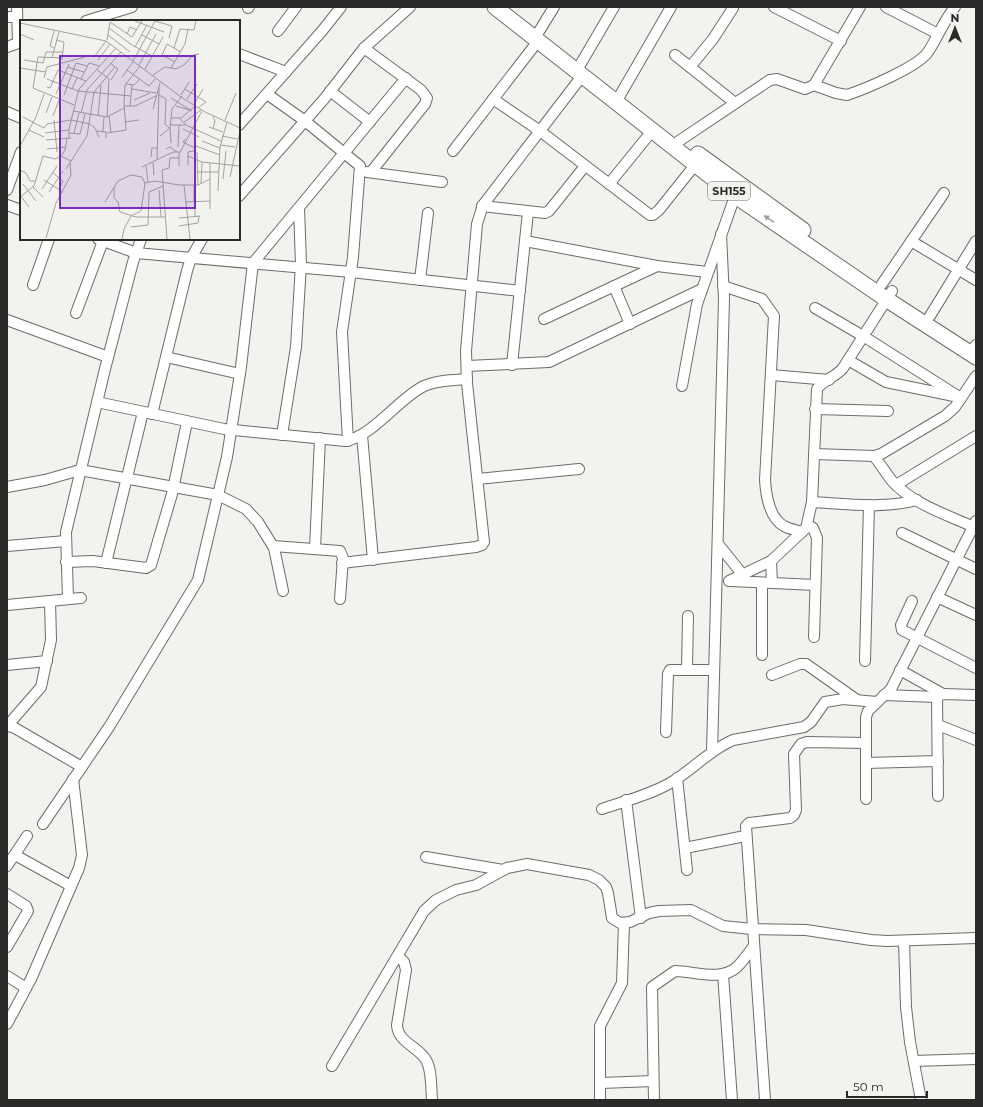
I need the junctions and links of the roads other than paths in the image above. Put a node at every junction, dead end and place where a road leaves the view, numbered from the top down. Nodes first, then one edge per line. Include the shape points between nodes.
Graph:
1 (132, 7) edge
2 (296, 7) edge
3 (341, 7) edge
4 (410, 7) edge
5 (495, 7) edge
6 (505, 7) edge
7 (554, 7) edge
8 (614, 7) edge
9 (671, 7) edge
10 (774, 7) edge
11 (860, 7) edge
12 (886, 7) edge
13 (955, 7) edge
14 (733, 8) edge
15 (14, 14) edge
16 (89, 20) edge
17 (278, 31) dead end
18 (938, 34) junction
19 (538, 37) junction
20 (841, 41) junction
21 (19, 43) edge
22 (7, 47) edge
23 (364, 48) junction
24 (240, 54) edge
25 (675, 55) dead end
26 (690, 67) junction
27 (581, 70) junction
28 (286, 72) junction
29 (406, 78) junction
30 (814, 85) junction
31 (330, 91) junction
32 (267, 94) junction
33 (619, 97) junction
34 (493, 99) junction
35 (735, 103) junction
36 (7, 112) edge
37 (20, 118) edge
38 (241, 120) edge
39 (305, 121) junction
40 (370, 122) junction
41 (540, 131) junction
42 (652, 131) junction
43 (679, 141) junction
44 (453, 152) dead end
45 (346, 153) junction
46 (20, 157) edge
47 (696, 165) junction
48 (586, 166) junction
49 (366, 171) junction
50 (17, 173) edge
51 (442, 182) dead end
52 (610, 184) junction
53 (7, 190) edge
54 (944, 192) dead end
55 (240, 195) edge
56 (735, 196) junction
57 (7, 205) edge
58 (482, 206) junction
59 (298, 208) junction
60 (20, 210) edge
61 (528, 212) junction
62 (428, 213) dead end
63 (721, 234) junction
64 (49, 240) edge
65 (100, 240) edge
66 (141, 240) edge
67 (201, 240) edge
68 (525, 241) junction
69 (911, 241) junction
70 (976, 241) edge
71 (136, 253) junction
72 (191, 258) junction
73 (253, 263) junction
74 (657, 266) junction
75 (301, 268) junction
76 (958, 270) junction
77 (351, 272) junction
78 (707, 272) junction
79 (420, 280) junction
80 (976, 280) edge
81 (33, 285) dead end
82 (472, 286) junction
83 (614, 286) junction
84 (723, 286) junction
85 (702, 289) junction
86 (520, 291) junction
87 (886, 291) junction
88 (815, 308) dead end
89 (76, 313) dead end
90 (930, 316) junction
91 (544, 319) dead end
92 (7, 320) edge
93 (630, 324) junction
94 (863, 336) junction
95 (976, 346) edge
96 (108, 357) junction
97 (166, 357) junction
98 (976, 357) edge
99 (848, 360) junction
100 (512, 365) junction
101 (466, 366) junction
102 (240, 374) junction
103 (771, 375) junction
104 (976, 376) edge
105 (467, 379) junction
106 (828, 380) junction
107 (682, 386) dead end
108 (962, 398) junction
109 (97, 402) junction
110 (815, 409) junction
111 (888, 411) dead end
112 (147, 413) junction
113 (187, 422) junction
114 (231, 430) junction
115 (282, 435) junction
116 (362, 435) junction
117 (976, 436) edge
118 (320, 438) junction
119 (348, 441) junction
120 (814, 454) junction
121 (874, 456) junction
122 (578, 469) dead end
123 (80, 470) junction
124 (127, 478) junction
125 (478, 479) junction
126 (896, 485) junction
127 (7, 486) edge
128 (174, 487) junction
129 (218, 495) junction
130 (917, 500) junction
131 (812, 502) junction
132 (869, 505) junction
133 (975, 525) edge
134 (805, 528) junction
135 (902, 533) dead end
136 (66, 541) junction
137 (718, 544) junction
138 (7, 546) edge
139 (272, 546) junction
140 (315, 549) junction
141 (956, 559) junction
142 (373, 560) junction
143 (771, 561) junction
144 (66, 562) junction
145 (106, 563) junction
146 (342, 563) junction
147 (976, 569) edge
148 (743, 574) junction
149 (717, 581) junction
150 (729, 581) junction
151 (767, 583) junction
152 (815, 585) junction
153 (283, 591) dead end
154 (937, 596) junction
155 (82, 598) dead end
156 (68, 599) junction
157 (340, 599) dead end
158 (50, 601) junction
159 (912, 601) dead end
160 (7, 605) edge
161 (976, 615) edge
162 (688, 616) dead end
163 (814, 637) dead end
164 (916, 638) junction
165 (762, 655) dead end
166 (47, 661) junction
167 (865, 661) dead end
168 (7, 665) edge
169 (976, 668) edge
170 (687, 669) junction
171 (714, 670) junction
172 (900, 670) junction
173 (772, 674) dead end
174 (976, 694) edge
175 (940, 696) junction
176 (880, 699) junction
177 (858, 701) junction
178 (809, 724) junction
179 (7, 726) edge
180 (938, 726) junction
181 (666, 732) dead end
182 (976, 740) edge
183 (807, 742) junction
184 (866, 742) junction
185 (712, 752) junction
186 (938, 761) junction
187 (866, 763) junction
188 (82, 767) junction
189 (677, 778) junction
190 (73, 780) junction
191 (938, 796) dead end
192 (866, 799) dead end
193 (626, 800) junction
194 (602, 809) dead end
195 (43, 824) dead end
196 (27, 836) dead end
197 (745, 836) junction
198 (685, 848) junction
199 (15, 855) junction
200 (426, 857) dead end
201 (7, 866) edge
202 (503, 870) junction
203 (687, 870) dead end
204 (71, 886) junction
205 (7, 894) edge
206 (641, 918) junction
207 (624, 923) junction
208 (752, 929) junction
209 (976, 938) edge
210 (904, 940) junction
211 (7, 947) edge
212 (753, 947) junction
213 (398, 956) junction
214 (723, 974) junction
215 (7, 976) edge
216 (26, 988) junction
217 (7, 1024) edge
218 (976, 1059) edge
219 (914, 1061) junction
220 (332, 1066) dead end
221 (653, 1081) junction
222 (601, 1083) junction
223 (432, 1100) edge
224 (600, 1100) edge
225 (654, 1100) edge
226 (732, 1100) edge
227 (765, 1100) edge
228 (921, 1100) edge

1 - 16 street
2 - 17 street
3 - 28 street
4 - 23 street
5 - 19 main road, SH155
6 - 19 main road, SH155
7 - 19 street
8 - 27 street
9 - 33 street
10 - 20 street
11 - 20 street
12 - 18 street
13 - 18 street
14 - 26 street via 713,39
15 - 21 street
18 - 30 street via 928,53 921,60 857,92 842,95
19 - 27 main road, SH155
19 - 34 street
20 - 30 street
21 - 22 street
23 - 29 street
23 - 31 street
24 - 28 street
25 - 26 street
26 - 35 street
27 - 33 main road, SH155
27 - 41 street
27 - 42 main road, SH155
28 - 32 street
29 - 40 street
29 - 49 street via 425,94 425,104
30 - 35 street via 805,89 774,78
31 - 39 street
31 - 40 street
32 - 38 street
32 - 39 street
33 - 43 main road, SH155
34 - 41 street
34 - 44 street
35 - 43 street
36 - 37 street
39 - 45 street
39 - 55 street
40 - 45 street
41 - 48 street
41 - 58 street
42 - 47 main road, SH155
42 - 52 street
43 - 87 main road, SH155
45 - 49 street
45 - 59 street
46 - 50 street
47 - 52 street via 654,214 646,213
47 - 56 main road, SH155
48 - 52 street
48 - 61 street via 549,211 539,214
49 - 51 street
49 - 77 street
50 - 53 street
54 - 69 street
56 - 63 street
87 -> 56 main road, SH155
57 - 60 street
58 - 61 street
58 - 82 street via 477,224
59 - 73 street
59 - 75 street
61 - 68 street
62 - 79 street
63 - 78 street
63 - 84 street
64 - 81 street
65 - 71 street
65 - 89 street
66 - 71 street
67 - 72 street
68 - 74 street
68 - 86 street
69 - 76 street
69 - 87 street
70 - 76 street
71 - 72 street
71 - 96 street
72 - 73 street
72 - 97 street
73 - 75 street
73 - 102 street
74 - 78 street
74 - 83 street
75 - 77 street
75 - 115 street via 296,347
76 - 80 street
76 - 90 street
77 - 79 street
77 - 119 street via 342,332
78 - 85 street
79 - 82 street
82 - 86 street
82 - 101 street
83 - 91 street
83 - 93 street
84 - 103 street via 762,299 774,316
84 - 137 street
85 - 93 street
85 - 107 street
86 - 100 street
87 - 90 main road, SH155
87 - 94 street
87 - 98 main road, SH155
88 - 94 street
90 - 95 main road, SH155
92 - 96 street
93 - 100 street via 549,362
94 - 99 street
94 - 108 street
96 - 109 street
97 - 102 street
97 - 112 street
99 - 106 street via 839,373
99 - 108 street via 886,382
100 - 101 street
101 - 105 street
102 - 114 street
103 - 106 street
103 - 134 street via 766,493 780,523
104 - 108 street
105 - 116 street via 422,387
105 - 125 street
106 - 110 street via 817,389
108 - 121 street via 945,416
109 - 112 street
109 - 123 street
110 - 111 street
110 - 120 street
112 - 113 street
112 - 124 street
113 - 114 street
113 - 128 street
114 - 115 street
114 - 129 street
115 - 118 street
116 - 119 street
116 - 142 street
117 - 126 street
118 - 119 street
118 - 140 street
120 - 121 street
120 - 131 street
121 - 126 street
122 - 125 street
123 - 124 street
123 - 127 street via 45,480
123 - 136 street
124 - 128 street
124 - 145 street
125 - 142 street via 484,537 482,545
126 - 130 street
128 - 129 street
128 - 145 street via 151,566 146,568
129 - 139 street via 253,514
129 - 188 street via 198,580
130 - 132 street via 896,505
130 - 133 street
131 - 132 street
131 - 134 street
132 - 167 street
133 - 141 street
134 - 143 street
134 - 152 street via 813,528 817,538
135 - 141 street
136 - 138 street
136 - 144 street
137 - 148 street
137 - 149 street
139 - 140 street
139 - 153 street via 278,560
140 - 146 street via 340,551
141 - 147 street
141 - 154 street
142 - 146 street
143 - 148 street
143 - 151 street
144 - 145 street
144 - 156 street
146 - 157 street
148 - 150 street
149 - 150 street
149 - 171 street
150 - 151 street
151 - 152 street
151 - 165 street
152 - 163 street
154 - 161 street
154 - 164 street
155 - 156 street
156 - 158 street
158 - 160 street
158 - 166 street via 51,640
159 - 164 street via 901,627
162 - 170 street
164 - 169 street
164 - 172 street
166 - 168 street
166 - 179 street via 41,687
170 - 171 street
170 - 181 street via 670,670 668,674
171 - 185 street
172 - 175 street
172 - 176 street via 891,689
173 - 177 street via 806,664
174 - 175 street
175 - 176 street
175 - 180 street
176 - 177 street
176 - 184 street via 868,711 866,717
177 - 178 street via 842,699 825,702
178 - 183 street
178 - 185 street via 787,731 733,740
179 - 188 street
180 - 182 street
180 - 186 street
183 - 184 street
183 - 197 street via 800,744 794,754 794,815 790,818 749,823
184 - 187 street
185 - 189 street
186 - 187 street
186 - 191 street
187 - 192 street
188 - 190 street
189 - 193 street via 657,790
189 - 198 street
190 - 195 street
190 - 204 street via 82,855
193 - 194 street
193 - 206 street
196 - 199 street
197 - 198 street
197 - 208 street
198 - 203 street
199 - 201 street
199 - 204 street
200 - 202 street
202 - 207 street via 527,864 589,875 606,887 614,921
202 - 213 street via 476,885 456,890 436,900 424,911
204 - 216 street
205 - 211 street via 26,906 28,911
206 - 207 street
206 - 208 street via 659,911 691,910 723,926
207 - 222 street via 622,983 600,1026
208 - 210 street via 806,930 871,940
208 - 212 street
209 - 210 street
210 - 219 street via 906,1007
212 - 214 street via 737,967
212 - 227 street
213 - 220 street
213 - 223 street via 404,962 406,970 397,1032 427,1062
214 - 221 street via 675,971 652,987
214 - 226 street
215 - 216 street
216 - 217 street
218 - 219 street
219 - 228 street
221 - 222 street
221 - 225 street
222 - 224 street

